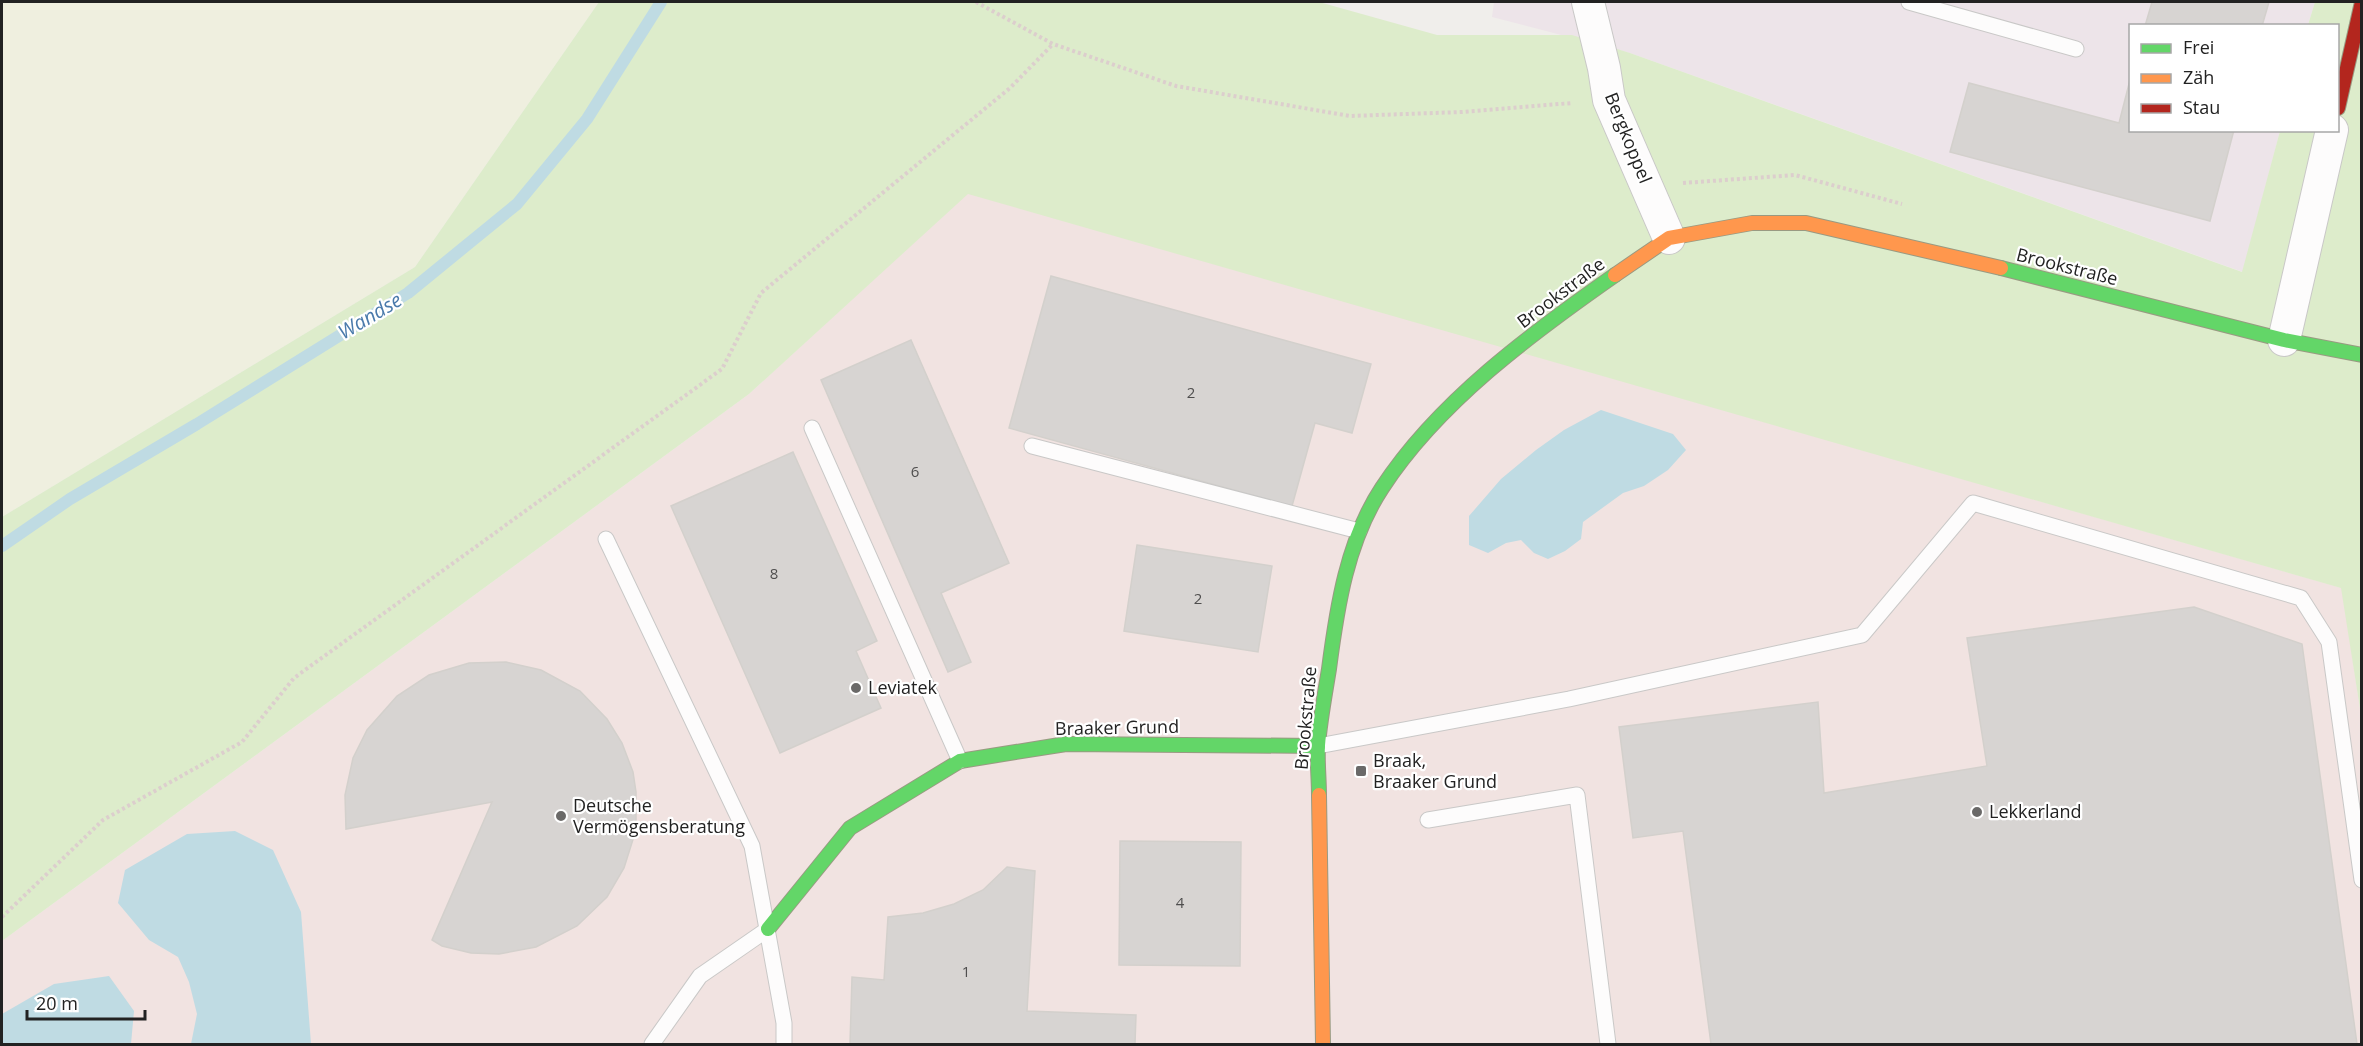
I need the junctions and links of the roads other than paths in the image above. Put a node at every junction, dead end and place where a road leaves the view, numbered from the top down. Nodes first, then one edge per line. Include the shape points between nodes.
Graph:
1 (1588, 2) edge
2 (1909, 2) edge
3 (2361, 2) edge
4 (2076, 49) dead end
5 (2339, 99) edge
6 (2332, 132) edge
7 (1669, 238) junction
8 (2284, 340) junction
9 (2361, 355) edge
10 (812, 428) dead end
11 (1032, 446) dead end
12 (1359, 531) junction
13 (606, 539) dead end
14 (1318, 746) junction
15 (960, 761) junction
16 (1428, 820) dead end
17 (2361, 880) edge
18 (768, 929) junction
19 (652, 1044) edge
20 (784, 1044) edge
21 (1323, 1044) edge
22 (1608, 1044) edge

1 - 7 street, Bergkoppel via 1609,100
2 - 4 lane
3 - 5 street
6 - 8 street
7 - 8 street, Brookstraße via 1752,223 1806,223
7 - 12 street, Brookstraße via 1582,298 1470,386 1423,435 1382,489
8 - 9 street, Brookstraße
10 - 15 lane
11 - 12 lane
12 - 14 street, Brookstraße via 1337,607
13 - 18 lane via 752,846
14 - 15 street, Braaker Grund via 1066,744
14 - 17 lane via 1569,699 1862,635 1973,503 2301,598 2329,642
14 - 21 street, Brookstraße
15 - 18 street, Braaker Grund via 850,828
16 - 22 lane via 1577,795
18 - 19 lane via 700,976
18 - 20 lane

